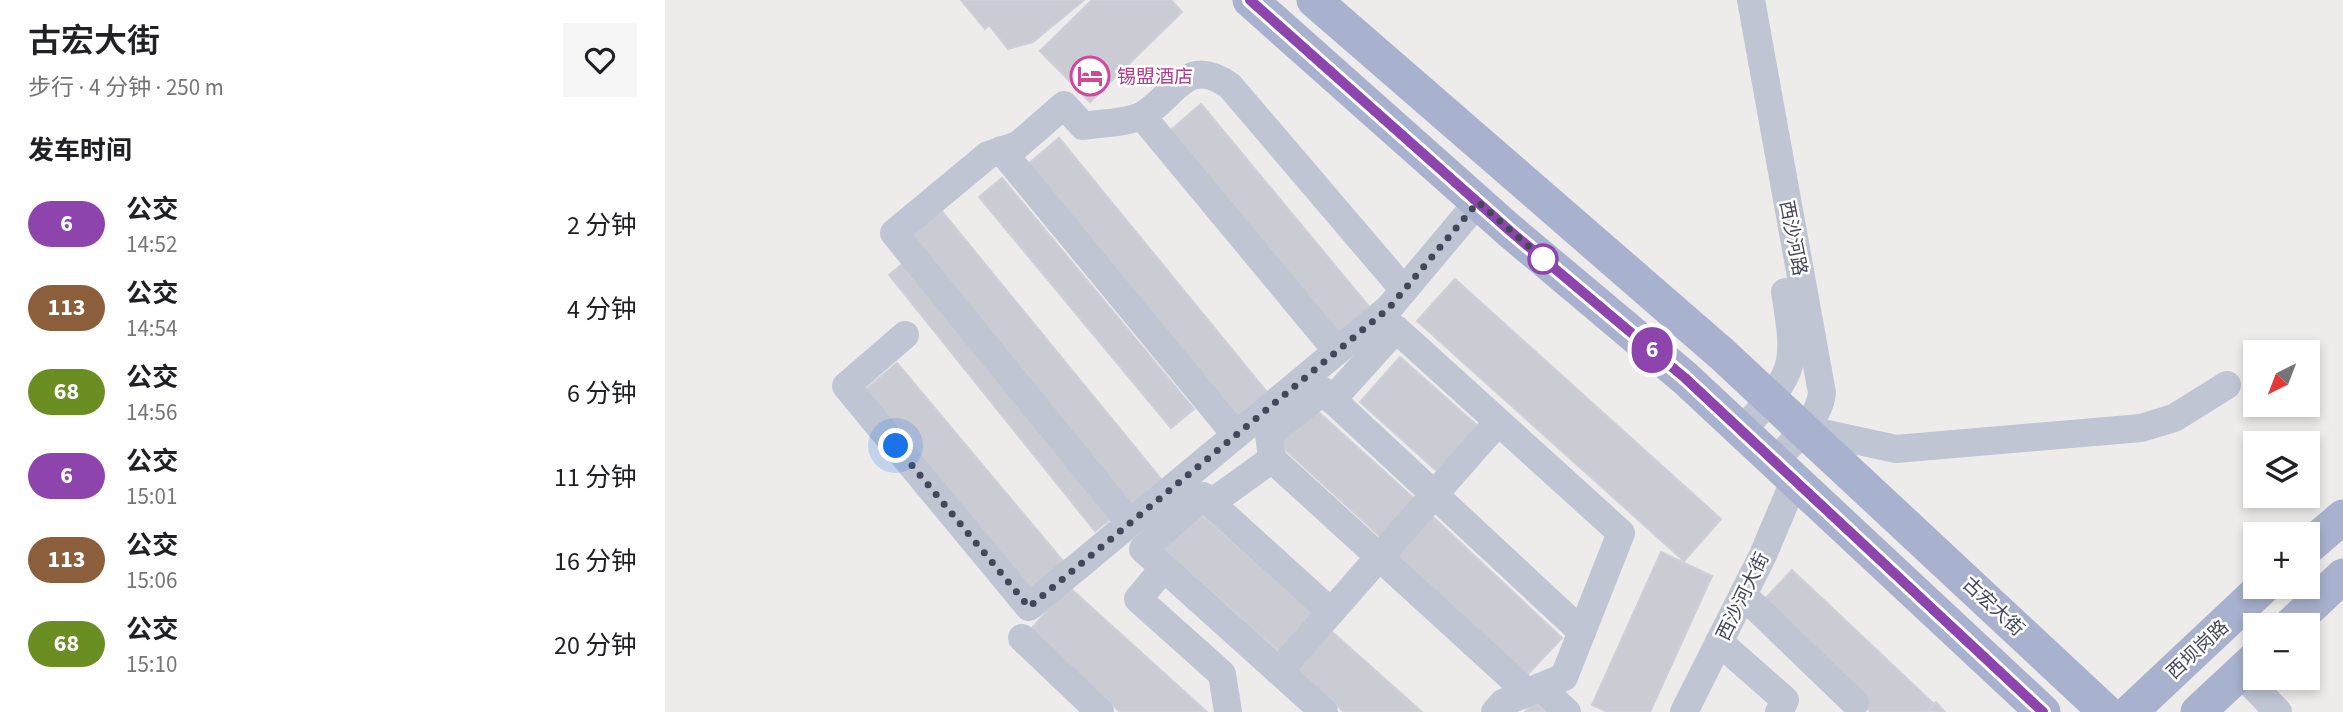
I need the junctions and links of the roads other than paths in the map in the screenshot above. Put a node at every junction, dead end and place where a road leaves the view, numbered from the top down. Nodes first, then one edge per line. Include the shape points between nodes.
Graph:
1 (1250, 0) edge
2 (1314, 0) edge
3 (1734, 0) edge
4 (1751, 0) edge
5 (1142, 116) junction
6 (1001, 150) junction
7 (1478, 202) junction
8 (1404, 290) junction
9 (905, 335) dead end
10 (1337, 351) junction
11 (2227, 385) dead end
12 (1771, 398) junction
13 (1332, 400) junction
14 (1498, 422) junction
15 (1804, 429) junction
16 (1743, 430) junction
17 (1236, 435) junction
18 (1272, 459) junction
19 (1786, 470) junction
20 (1434, 494) junction
21 (1212, 503) junction
22 (2343, 517) edge
23 (1130, 523) junction
24 (2320, 537) edge
25 (1380, 556) junction
26 (1164, 568) junction
27 (2343, 576) edge
28 (1743, 595) junction
29 (2250, 599) edge
30 (1331, 612) junction
31 (2304, 613) edge
32 (1582, 632) junction
33 (1022, 638) dead end
34 (1719, 642) junction
35 (2243, 670) edge
36 (1279, 671) junction
37 (1534, 690) junction
38 (2264, 690) edge
39 (1855, 703) dead end
40 (1100, 712) edge
41 (1228, 712) edge
42 (1324, 712) edge
43 (1495, 712) edge
44 (1567, 712) edge
45 (1684, 712) edge
46 (1779, 712) edge
47 (2043, 712) edge
48 (2106, 712) edge
49 (2130, 712) edge
50 (2198, 712) edge
51 (2278, 712) edge

1 - 7 main road
2 - 12 main road, 古宏大街
3 - 12 street, 西沙河路 via 1793,337 1787,376
4 - 15 street, 西沙河路 via 1819,367 1820,405
5 - 6 street via 1083,125 1064,105 1018,145
5 - 8 street via 1175,84 1195,74 1221,79
5 - 10 street
6 - 17 street
6 - 23 street via 988,155 894,233
7 - 8 street
7 - 16 main road
8 - 10 street
9 - 23 street via 846,386 1029,607
10 - 17 street
11 - 15 street via 2174,418 2141,428 1896,449
12 - 15 main road, 古宏大街
12 - 16 street, 西沙河路
13 - 14 street via 1396,329
13 - 18 street via 1323,391 1269,434
13 - 20 street
14 - 20 street
14 - 32 street via 1621,533
15 - 19 street, 西沙河路
15 - 48 main road, 古宏大街
16 - 19 main road
17 - 23 street
18 - 21 street
18 - 25 street
19 - 28 street, 西沙河大街
19 - 47 main road
20 - 25 street
20 - 32 street
21 - 26 street via 1203,496 1143,549
21 - 30 street
22 - 24 main road
25 - 30 street
25 - 37 street
26 - 36 street
26 - 41 street via 1138,599 1222,674
27 - 31 main road
28 - 34 street, 西沙河大街
28 - 39 street
29 - 49 main road, 西坝岗路
30 - 36 street
32 - 37 street via 1564,677
33 - 40 street
34 - 45 street, 西沙河大街
34 - 46 street via 1785,700
35 - 50 main road
36 - 42 street
37 - 43 street
37 - 44 street
38 - 51 street

